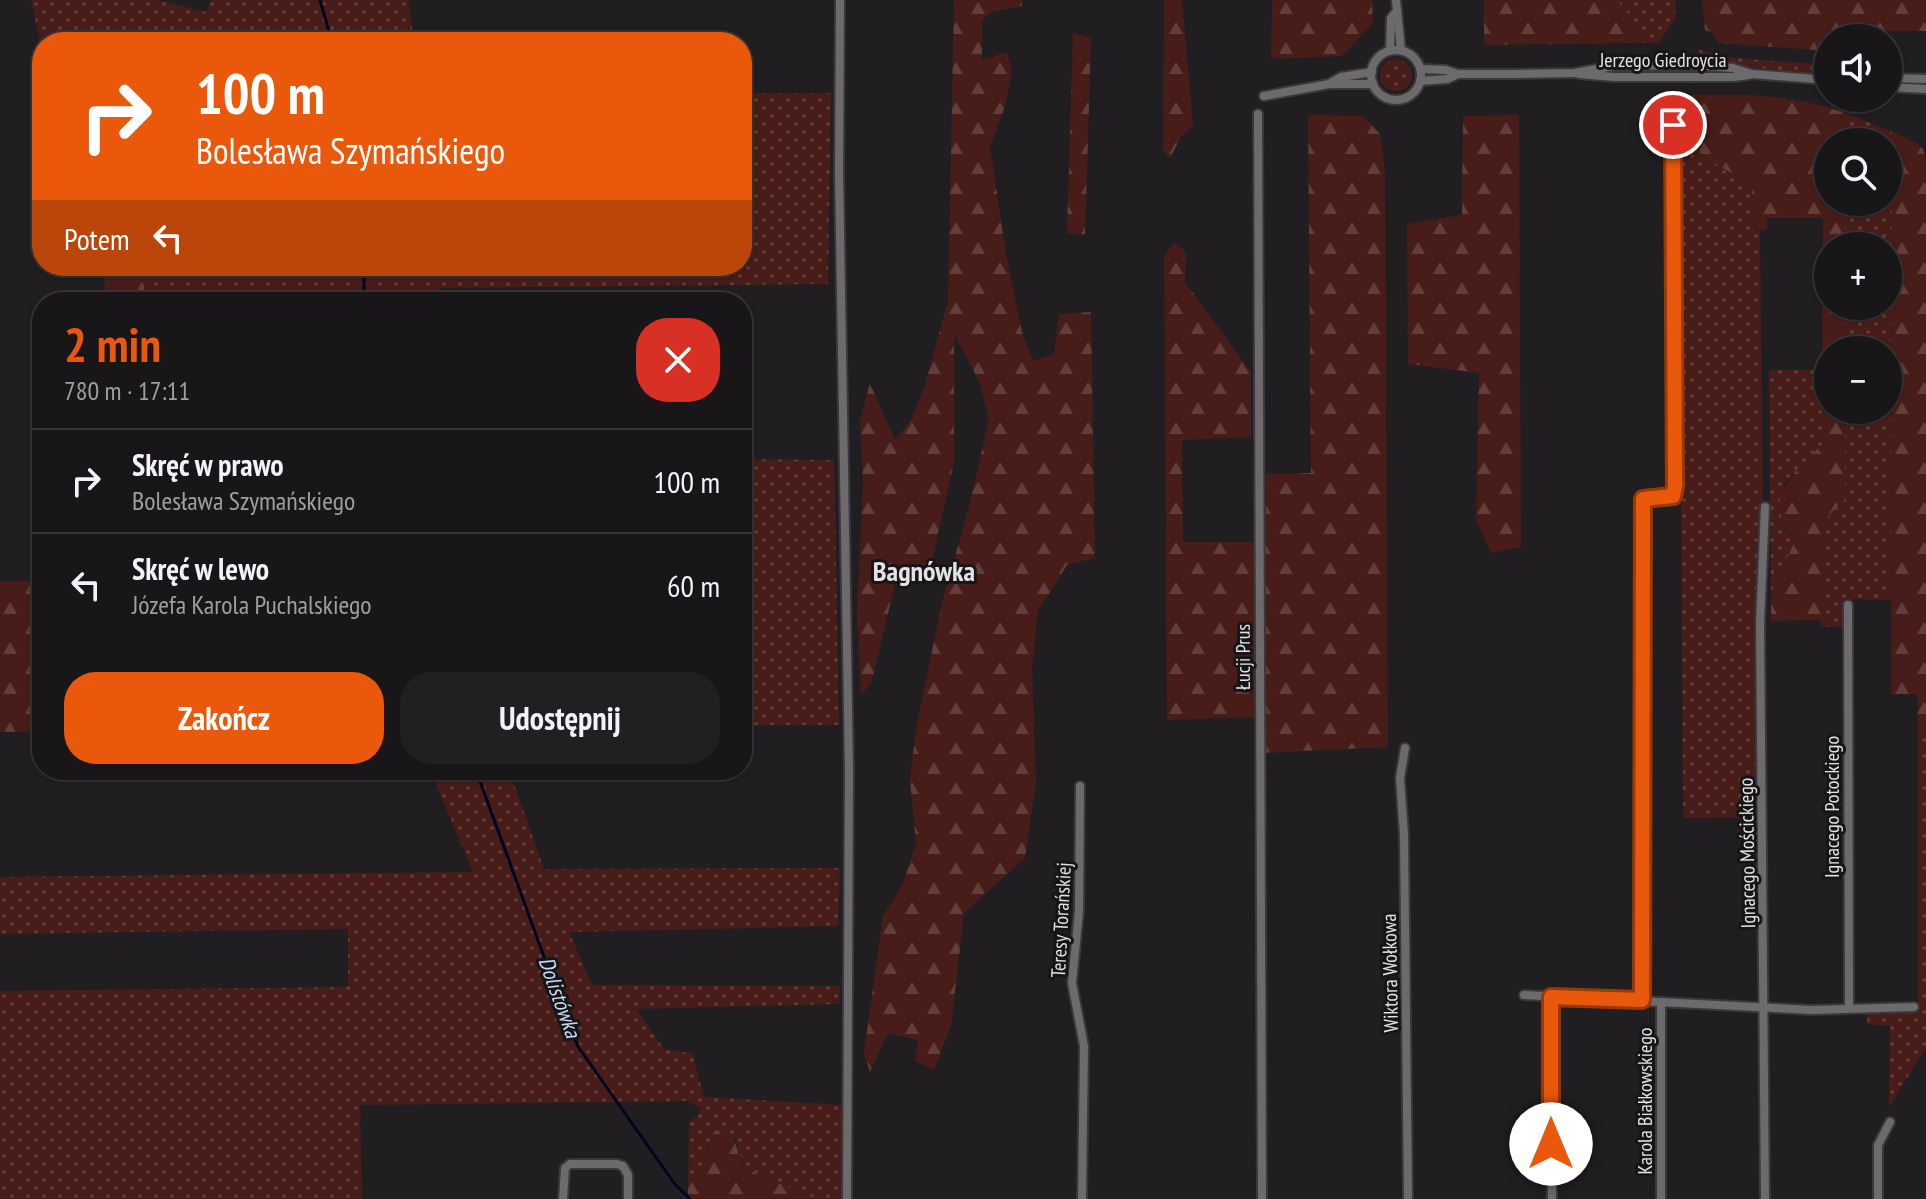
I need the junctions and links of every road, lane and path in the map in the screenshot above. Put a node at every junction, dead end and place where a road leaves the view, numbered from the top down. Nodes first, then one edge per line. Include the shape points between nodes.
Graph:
1 (840, 0) edge
2 (1396, 0) edge
3 (1396, 12) junction
4 (1390, 50) junction
5 (1401, 50) junction
6 (1684, 65) junction
7 (1695, 65) junction
8 (1421, 69) junction
9 (1372, 72) junction
10 (1574, 73) junction
11 (1458, 74) junction
12 (1752, 74) junction
13 (1695, 76) junction
14 (1684, 77) junction
15 (1902, 78) edge
16 (1814, 79) edge
17 (1926, 79) edge
18 (1420, 81) junction
19 (1329, 84) junction
20 (1373, 84) junction
21 (1902, 88) edge
22 (1926, 89) edge
23 (1264, 96) dead end
24 (1258, 114) dead end
25 (1673, 125) dead end
26 (1765, 507) dead end
27 (1848, 605) dead end
28 (1405, 748) dead end
29 (1080, 786) dead end
30 (1524, 995) dead end
31 (1551, 997) junction
32 (1642, 1000) junction
33 (1661, 1002) junction
34 (1914, 1007) dead end
35 (1764, 1008) junction
36 (1849, 1008) junction
37 (1890, 1122) dead end
38 (563, 1199) edge
39 (628, 1199) edge
40 (847, 1199) edge
41 (1082, 1199) edge
42 (1262, 1199) edge
43 (1408, 1199) edge
44 (1552, 1199) edge
45 (1661, 1199) edge
46 (1765, 1199) edge
47 (1878, 1199) edge

1 - 40 street via 849,770
2 - 3 street
3 - 4 street via 1391,18
3 - 5 street
4 - 5 street
4 - 9 street via 1378,58
5 - 8 street
6 - 7 street, Jerzego Giedroycia
6 - 10 street, Jerzego Giedroycia via 1614,66
6 - 14 street
7 - 12 street, Jerzego Giedroycia
7 - 13 street
8 - 11 street, Jerzego Giedroycia
8 - 18 street
9 - 19 street
9 - 20 street
10 - 11 street, Jerzego Giedroycia
10 - 14 street, Jerzego Giedroycia
11 - 18 street, Jerzego Giedroycia
12 - 13 street, Jerzego Giedroycia
12 - 16 street, Jerzego Giedroycia
13 - 14 street, Jerzego Giedroycia
15 - 17 street
18 - 20 street via 1414,93 1398,99 1383,96
19 - 20 street
19 - 23 street
21 - 22 street
24 - 42 street, Łucji Prus
25 - 32 street via 1675,487 1673,496 1643,499
26 - 35 street, Ignacego Mościckiego via 1760,623
27 - 36 street, Ignacego Potockiego
28 - 43 street, Wiktora Wołkowa via 1400,778
29 - 41 street, Teresy Torańskiej via 1079,911 1072,983 1084,1046
30 - 31 street
31 - 32 street
31 - 44 street
32 - 33 street
33 - 35 street
33 - 45 street, Karola Białkowskiego
34 - 36 street
35 - 36 street
35 - 46 street, Ignacego Mościckiego
37 - 47 street via 1878,1145
38 - 39 street via 563,1176 570,1164 617,1164 628,1175

